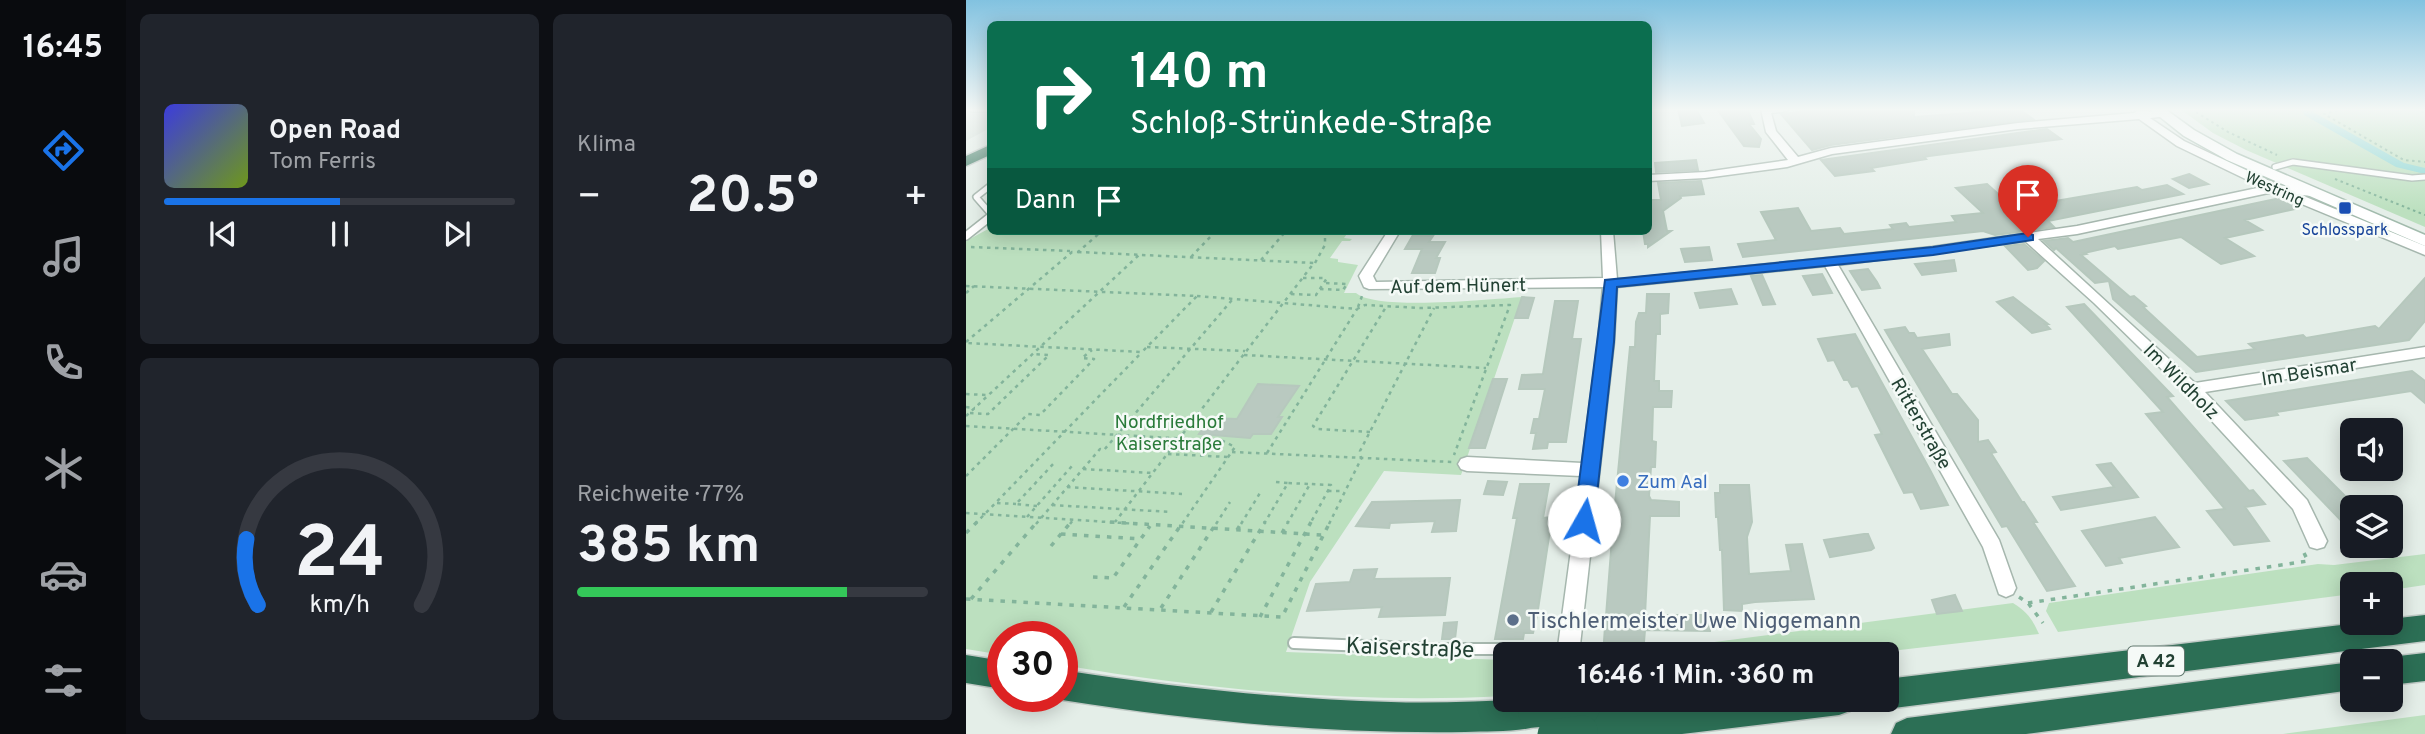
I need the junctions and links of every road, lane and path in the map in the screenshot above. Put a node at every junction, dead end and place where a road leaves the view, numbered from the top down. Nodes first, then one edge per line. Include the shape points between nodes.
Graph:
1 (1780, 143) edge
2 (1888, 143) edge
3 (2185, 143) edge
4 (2225, 143) edge
5 (2252, 143) edge
6 (2375, 143) edge
7 (987, 144) edge
8 (987, 151) edge
9 (966, 155) edge
10 (1795, 161) junction
11 (966, 162) edge
12 (2293, 162) junction
13 (2425, 162) edge
14 (2272, 176) junction
15 (2327, 176) dead end
16 (2425, 177) edge
17 (1652, 178) edge
18 (987, 188) edge
19 (987, 210) edge
20 (2425, 215) edge
21 (987, 221) edge
22 (2425, 230) edge
23 (1097, 235) edge
24 (1212, 235) edge
25 (1283, 235) edge
26 (1325, 235) edge
27 (1392, 235) edge
28 (1607, 235) edge
29 (966, 236) edge
30 (2028, 237) junction
31 (2425, 241) edge
32 (968, 246) dead end
33 (1072, 251) junction
34 (1078, 251) junction
35 (2425, 251) edge
36 (1139, 255) junction
37 (1191, 257) junction
38 (1261, 260) junction
39 (1829, 261) junction
40 (1314, 263) junction
41 (1303, 278) junction
42 (1324, 283) junction
43 (1610, 283) junction
44 (966, 286) edge
45 (974, 286) junction
46 (1030, 288) junction
47 (1320, 289) junction
48 (1099, 291) junction
49 (966, 293) edge
50 (1291, 293) junction
51 (1197, 296) junction
52 (1232, 300) junction
53 (1360, 301) dead end
54 (1283, 303) junction
55 (1386, 307) junction
56 (1358, 308) junction
57 (1434, 308) junction
58 (966, 342) edge
59 (1040, 346) junction
60 (1147, 347) junction
61 (1092, 350) junction
62 (1189, 350) junction
63 (1142, 352) junction
64 (1245, 353) junction
65 (1032, 354) junction
66 (2422, 357) edge
67 (1328, 360) junction
68 (1353, 361) junction
69 (1406, 364) junction
70 (1486, 368) junction
71 (2192, 389) junction
72 (966, 394) edge
73 (989, 395) junction
74 (966, 407) edge
75 (975, 408) junction
76 (968, 415) edge
77 (966, 426) edge
78 (1013, 429) junction
79 (1063, 432) junction
80 (1370, 432) junction
81 (1117, 435) junction
82 (1180, 438) junction
83 (1232, 452) junction
84 (1168, 454) junction
85 (1267, 454) junction
86 (1229, 457) junction
87 (1361, 458) junction
88 (1055, 462) dead end
89 (1468, 464) dead end
90 (1072, 466) dead end
91 (1083, 469) junction
92 (1590, 470) junction
93 (1153, 473) junction
94 (966, 476) edge
95 (1276, 482) dead end
96 (1288, 483) junction
97 (1310, 484) junction
98 (1067, 487) junction
99 (1139, 491) junction
100 (1328, 491) junction
101 (1344, 491) junction
102 (1260, 493) dead end
103 (1182, 494) dead end
104 (1230, 502) dead end
105 (997, 503) junction
106 (1016, 505) junction
107 (1052, 505) junction
108 (1037, 506) junction
109 (1125, 509) junction
110 (1171, 512) dead end
111 (966, 513) edge
112 (985, 514) junction
113 (1027, 517) junction
114 (1041, 518) junction
115 (1073, 520) junction
116 (1115, 522) junction
117 (1151, 525) junction
118 (1180, 527) junction
119 (1213, 529) junction
120 (1237, 530) junction
121 (1259, 531) junction
122 (966, 533) edge
123 (1282, 533) junction
124 (1061, 534) junction
125 (1305, 534) junction
126 (1322, 535) junction
127 (1141, 539) junction
128 (2318, 541) dead end
129 (1051, 546) dead end
130 (2304, 553) dead end
131 (1093, 577) dead end
132 (2006, 588) joint
133 (968, 599) edge
134 (2028, 603) junction
135 (1124, 607) junction
136 (1160, 610) junction
137 (1211, 612) junction
138 (1260, 617) junction
139 (2043, 623) dead end
140 (2425, 628) edge
141 (1569, 642) edge
142 (1294, 643) dead end
143 (1493, 650) edge
144 (2425, 667) edge
145 (966, 669) edge
146 (2403, 671) edge
147 (987, 673) edge
148 (2403, 675) edge
149 (2340, 678) edge
150 (2425, 678) edge
151 (1078, 688) edge
152 (1899, 692) edge
153 (1740, 712) edge
154 (1572, 718) edge
155 (1542, 724) edge
156 (1907, 734) edge

1 - 10 street
2 - 10 street
3 - 14 street, Westring
4 - 14 main road, Westring
5 - 12 path
6 - 13 path via 2404,160
7 - 9 highway
8 - 11 highway
10 - 17 street
12 - 14 lane
12 - 16 lane
14 - 22 main road, Westring
14 - 30 street via 2077,230
14 - 31 main road, Westring
14 - 35 street, Westring
15 - 20 path
18 - 19 lane via 976,197
21 - 29 lane
23 - 34 path
24 - 37 path
25 - 38 path
26 - 40 path via 1325,245
27 - 43 street, Auf dem Hünert via 1366,276 1369,284 1385,288
28 - 43 street, Kaiserstraße
30 - 39 street
30 - 71 street, Im Wildholz
32 - 33 path
33 - 34 path
33 - 46 path
34 - 36 path
36 - 37 path
36 - 48 path
37 - 38 path
38 - 40 path
39 - 43 street
39 - 132 street, Ritterstraße via 1992,546
40 - 41 path
41 - 42 path via 1327,278
41 - 50 path
42 - 47 path
42 - 47 path via 1347,284 1343,290
43 - 92 street, Kaiserstraße
44 - 45 path
45 - 46 path
45 - 49 path
46 - 48 path
46 - 58 path
47 - 50 path via 1316,295
48 - 51 path
48 - 59 path
50 - 54 path
51 - 52 path
51 - 60 path
52 - 54 path
52 - 62 path
53 - 56 path
54 - 56 path
54 - 64 path
55 - 56 path
55 - 57 path
55 - 68 path
56 - 67 path
57 - 69 path
57 - 70 path via 1510,305
58 - 59 path
59 - 61 path
59 - 65 path
60 - 62 path
60 - 63 path
61 - 63 path
61 - 78 path via 1082,358 1094,359 1040,415 1028,414
62 - 64 path
62 - 81 path
63 - 79 path
64 - 67 path
64 - 82 path
65 - 73 path
65 - 76 path via 1049,355 988,414
66 - 71 street, Im Beismar
67 - 68 path
67 - 85 path
68 - 69 path
68 - 80 path via 1313,426
69 - 70 path
69 - 80 path
70 - 87 path via 1452,462
71 - 128 street, Im Wildholz via 2300,505
72 - 73 path
73 - 75 path
74 - 75 path
75 - 76 path
77 - 78 path
78 - 79 path
78 - 94 path
79 - 81 path
79 - 105 path
80 - 87 path
81 - 82 path
81 - 91 path
82 - 83 path via 1223,441 1235,447
82 - 84 path
83 - 85 path
83 - 86 path
84 - 86 path
84 - 93 path
85 - 87 path
86 - 118 path
87 - 101 path
88 - 106 path
89 - 92 street
90 - 108 path
91 - 93 path
91 - 98 path
92 - 141 street, Kaiserstraße
93 - 99 path
95 - 96 path
96 - 97 path
96 - 121 path
97 - 100 path via 1331,485
97 - 123 path
98 - 99 path
98 - 107 path
99 - 103 path
99 - 109 path
100 - 101 path
100 - 125 path
101 - 126 path
102 - 120 path
104 - 119 path
105 - 106 path
105 - 112 path
106 - 108 path
107 - 109 path
107 - 114 path
108 - 113 path
109 - 110 path
109 - 116 path
111 - 112 path
112 - 113 path
112 - 122 path
113 - 114 path
114 - 115 path
114 - 133 path
115 - 116 path
115 - 124 path
116 - 117 path
117 - 118 path
117 - 127 path
118 - 119 path
118 - 135 path
119 - 120 path
119 - 136 path
120 - 121 path
121 - 123 path
121 - 137 path
123 - 125 path
124 - 127 path
124 - 129 path
125 - 126 path
125 - 138 path
126 - 138 path via 1282,617
127 - 131 path via 1113,578
130 - 134 path via 2308,561
132 - 134 path
133 - 135 path
134 - 139 path
135 - 136 path
136 - 137 path
137 - 138 path
140 - 152 highway, A 42
142 - 143 lane, Kaiserstraße
144 - 146 highway
145 - 147 highway
148 - 150 highway
149 - 156 highway, A 42
151 - 155 highway via 1263,711
153 - 154 highway via 1674,720
154 - 155 highway, bridge

